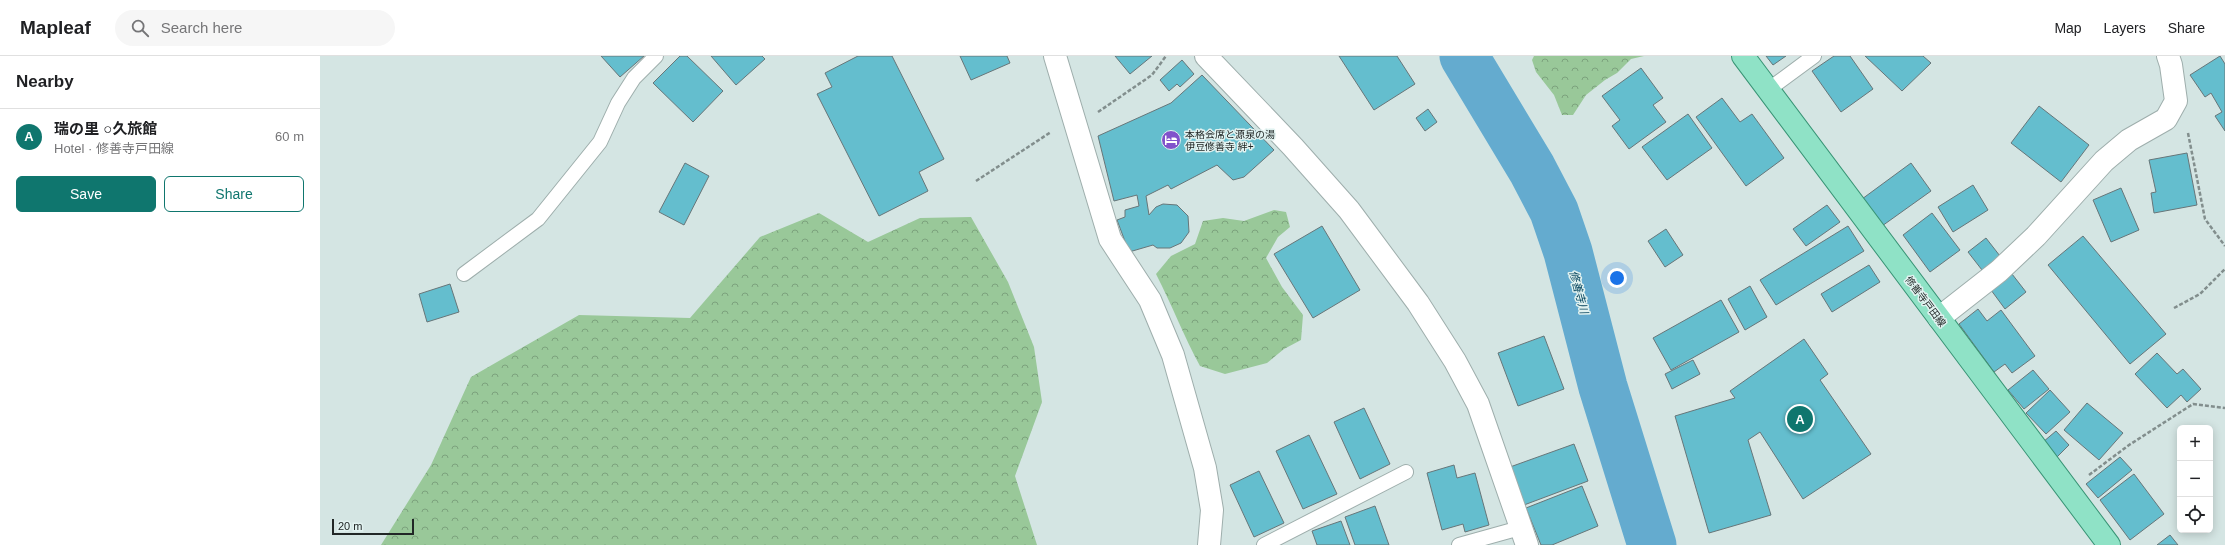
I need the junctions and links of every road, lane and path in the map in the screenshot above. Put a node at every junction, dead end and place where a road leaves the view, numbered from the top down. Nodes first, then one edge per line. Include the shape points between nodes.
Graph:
1 (656, 56) edge
2 (1055, 56) edge
3 (1206, 56) edge
4 (1743, 56) edge
5 (1814, 56) edge
6 (2168, 56) edge
7 (1768, 90) junction
8 (2176, 101) junction
9 (2225, 246) edge
10 (2225, 269) edge
11 (464, 274) dead end
12 (2174, 308) dead end
13 (1939, 318) junction
14 (2225, 408) edge
15 (1406, 472) dead end
16 (2070, 493) junction
17 (1524, 536) edge
18 (2104, 543) edge
19 (1209, 545) edge
20 (1264, 545) edge
21 (1459, 545) edge

1 - 11 lane via 630,84 600,142 538,219
2 - 19 street via 1110,240 1150,300 1173,355 1205,468 1212,510
3 - 17 street via 1349,210 1418,303 1455,361 1478,404
4 - 7 main road, 修善寺戸田線
5 - 7 lane
6 - 8 street via 2172,65
7 - 13 main road, 修善寺戸田線
8 - 9 path via 2187,126 2204,219
8 - 13 street via 2166,119 2129,140 2104,161 2036,236 1999,271
10 - 12 path via 2200,294
13 - 16 main road, 修善寺戸田線
14 - 16 path via 2193,404 2129,445 2095,470
15 - 20 lane
16 - 18 main road, 修善寺戸田線
17 - 21 lane

